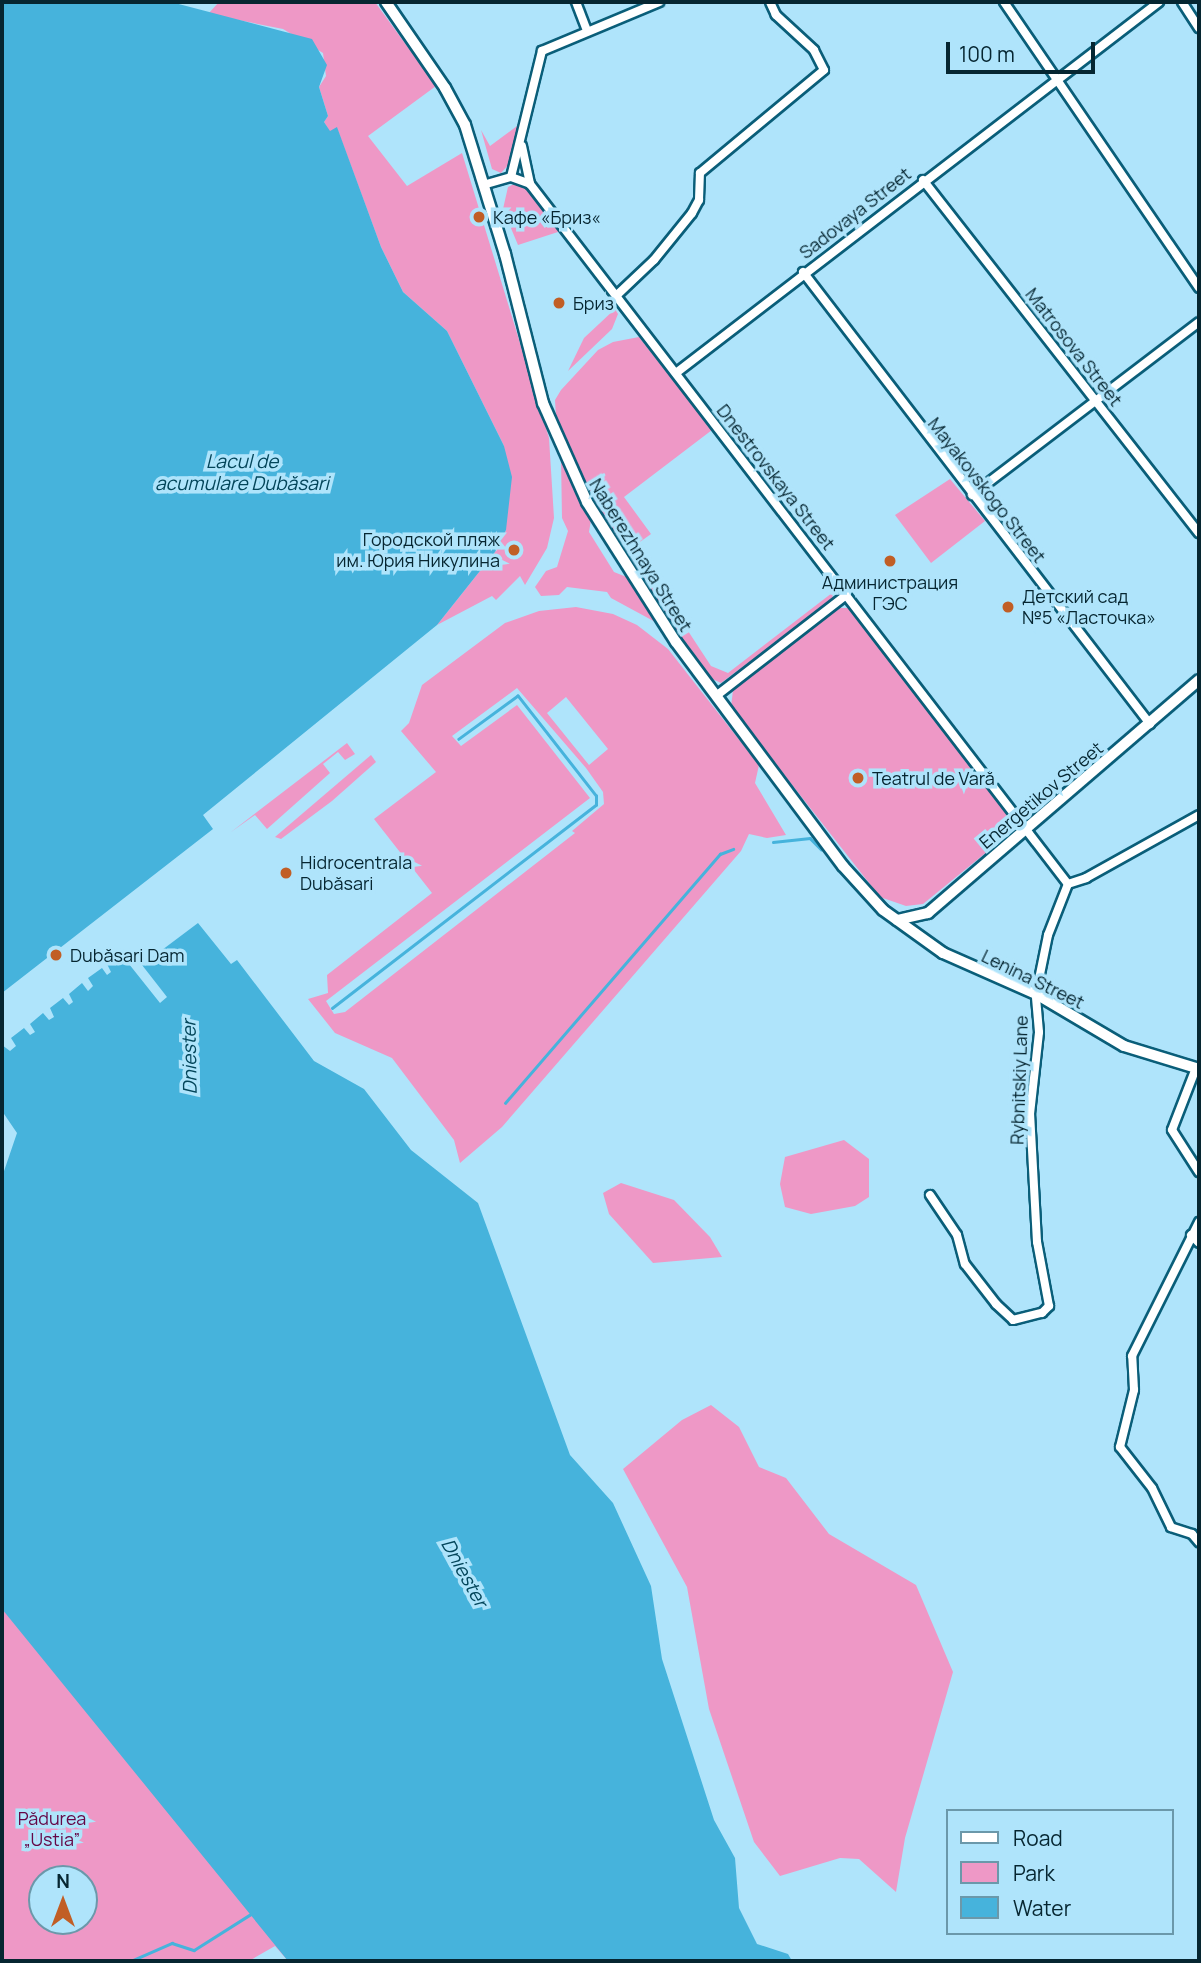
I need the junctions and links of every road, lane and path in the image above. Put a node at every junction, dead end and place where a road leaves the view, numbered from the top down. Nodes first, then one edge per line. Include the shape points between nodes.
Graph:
1 (386, 2) edge
2 (576, 2) edge
3 (659, 2) edge
4 (770, 2) edge
5 (1004, 2) edge
6 (1159, 2) edge
7 (1182, 2) edge
8 (1199, 28) edge
9 (587, 31) junction
10 (1055, 78) junction
11 (521, 143) junction
12 (511, 177) junction
13 (923, 180) junction
14 (530, 184) junction
15 (483, 185) junction
16 (803, 272) junction
17 (1199, 288) edge
18 (617, 295) junction
19 (1199, 322) edge
20 (676, 373) junction
21 (1097, 402) junction
22 (972, 495) junction
23 (1199, 533) edge
24 (846, 595) junction
25 (1199, 680) edge
26 (716, 696) junction
27 (1150, 724) junction
28 (1199, 815) edge
29 (1026, 829) junction
30 (1068, 884) junction
31 (897, 920) junction
32 (1036, 994) junction
33 (1198, 1069) edge
34 (1199, 1172) edge
35 (930, 1195) dead end
36 (1199, 1222) edge
37 (1191, 1235) junction
38 (1199, 1243) edge
39 (1199, 1524) edge
40 (1192, 1534) junction
41 (1199, 1542) edge

1 - 15 street, Naberezhnaya Street via 456,105
2 - 9 street
3 - 9 street
4 - 18 street via 776,15 814,50 824,70 700,173 699,200 692,213
5 - 10 street
6 - 10 street, Sadovaya Street
7 - 8 street
9 - 11 street via 542,51 535,65
10 - 13 street, Sadovaya Street
10 - 17 street
11 - 12 street
11 - 14 street
12 - 14 street
12 - 15 street
13 - 16 street, Sadovaya Street
13 - 21 street, Matrosova Street
14 - 18 street, Dnestrovskaya Street
15 - 26 street, Naberezhnaya Street via 539,390 575,478 676,642
16 - 20 street, Sadovaya Street
16 - 22 street, Mayakovskogo Street
18 - 20 street, Dnestrovskaya Street
19 - 21 street
20 - 24 street, Dnestrovskaya Street
21 - 22 street
21 - 23 street, Matrosova Street
22 - 27 street, Mayakovskogo Street
24 - 26 street
24 - 29 street, Dnestrovskaya Street
25 - 27 street, Energetikov Street
26 - 31 street, Naberezhnaya Street via 844,866
27 - 29 street, Energetikov Street
28 - 30 street
29 - 30 street, Dnestrovskaya Street
29 - 31 street, Energetikov Street via 928,912
30 - 32 street, Rybnitskiy Lane via 1048,934
31 - 32 street, Lenina Street via 943,953
32 - 33 street, Lenina Street via 1124,1046
32 - 35 street, Rybnitskiy Lane via 1039,1032 1030,1114 1033,1189 1037,1242 1051,1301 1042,1313 1013,1320 982,1290 965,1264 957,1235
33 - 34 street via 1172,1130
36 - 37 street
37 - 38 street
37 - 40 street via 1132,1356 1134,1390 1120,1447 1152,1488 1171,1527
39 - 40 street
40 - 41 street

